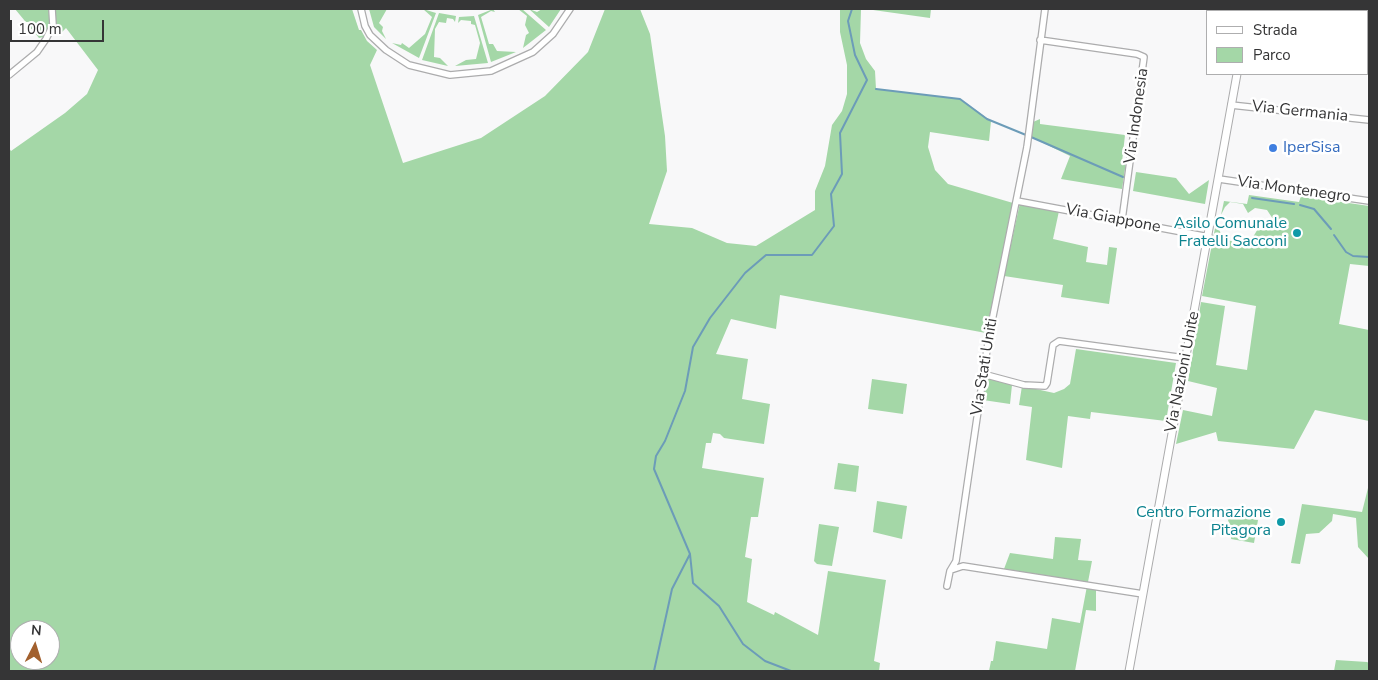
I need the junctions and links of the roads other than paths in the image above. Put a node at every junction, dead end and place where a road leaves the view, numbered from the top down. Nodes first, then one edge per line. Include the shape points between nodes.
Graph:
1 (52, 9) edge
2 (362, 9) edge
3 (570, 9) edge
4 (1045, 9) edge
5 (1040, 40) junction
6 (9, 75) edge
7 (1237, 75) edge
8 (1231, 105) junction
9 (1369, 120) edge
10 (1219, 179) junction
11 (1369, 200) edge
12 (1018, 201) junction
13 (1122, 220) junction
14 (1209, 237) junction
15 (1185, 358) junction
16 (983, 374) junction
17 (956, 561) junction
18 (962, 566) junction
19 (950, 571) junction
20 (947, 586) dead end
21 (1143, 594) junction
22 (1129, 671) edge

1 - 6 street via 53,26 46,39 37,52
2 - 3 street via 370,36 386,50 409,64 450,75 491,71 519,60 553,34
4 - 5 street
5 - 12 street, Via Stati Uniti
5 - 13 street, Via Indonesia via 1144,57
7 - 8 street, Via Nazioni Unite
8 - 9 street, Via Germania
8 - 10 street, Via Nazioni Unite
10 - 11 street, Via Montenegro
10 - 14 street, Via Nazioni Unite
12 - 13 street, Via Giappone
12 - 16 street, Via Stati Uniti via 999,280
13 - 14 street, Via Giappone
14 - 15 street, Via Nazioni Unite
15 - 16 street via 1059,341 1053,345 1045,386 1024,385
15 - 21 street, Via Nazioni Unite
16 - 17 street, Via Stati Uniti
17 - 18 street
17 - 19 street, Via Stati Uniti
18 - 19 street
18 - 21 street
19 - 20 street, Via Stati Uniti
21 - 22 street, Via Nazioni Unite

